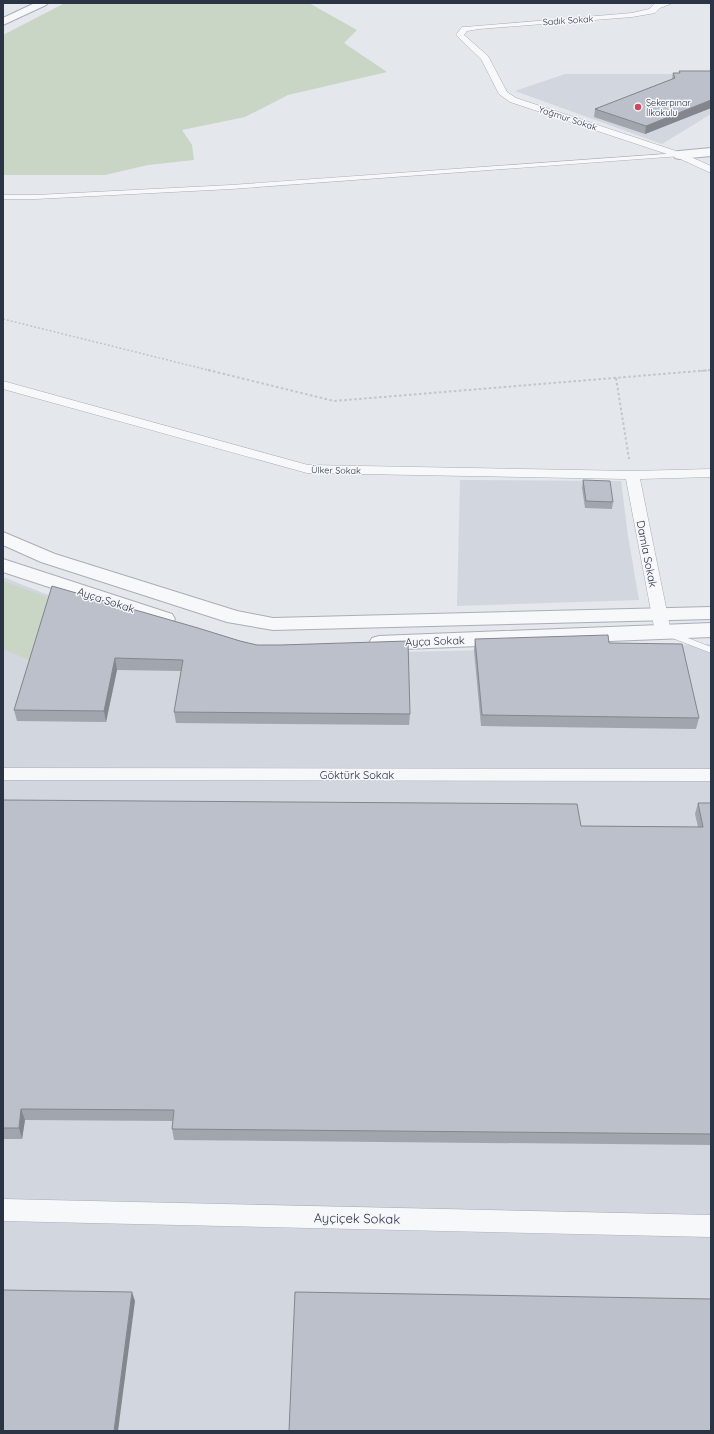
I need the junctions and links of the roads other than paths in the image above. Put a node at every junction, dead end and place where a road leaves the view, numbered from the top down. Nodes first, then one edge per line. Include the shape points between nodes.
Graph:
1 (28, 3) edge
2 (43, 3) edge
3 (668, 3) edge
4 (656, 4) edge
5 (3, 15) edge
6 (3, 22) edge
7 (465, 29) joint
8 (711, 152) edge
9 (679, 155) junction
10 (711, 170) edge
11 (3, 197) edge
12 (3, 385) edge
13 (711, 473) edge
14 (632, 475) junction
15 (3, 538) edge
16 (3, 565) edge
17 (711, 613) edge
18 (661, 623) junction
19 (181, 624) edge
20 (711, 630) edge
21 (359, 644) edge
22 (711, 650) edge
23 (3, 774) edge
24 (711, 775) edge
25 (3, 1210) edge
26 (711, 1226) edge

1 - 5 street
2 - 6 street
3 - 4 street, Sadık Sokak
4 - 7 street, Sadık Sokak via 652,11 632,15
7 - 9 street, Yağmur Sokak via 460,35 485,58 503,94 513,100
8 - 9 street
9 - 10 street, Yağmur Sokak
9 - 11 lane via 231,187
12 - 14 street, Ülker Sokak via 307,469
13 - 14 street, Ülker Sokak
14 - 18 street, Damla Sokak
15 - 18 street via 56,560 234,617 273,624
16 - 19 street, Ayça Sokak
17 - 18 street
18 - 20 street, Ayça Sokak
18 - 21 street, Ayça Sokak
18 - 22 lane
23 - 24 street, Göktürk Sokak
25 - 26 street, Ayçiçek Sokak

